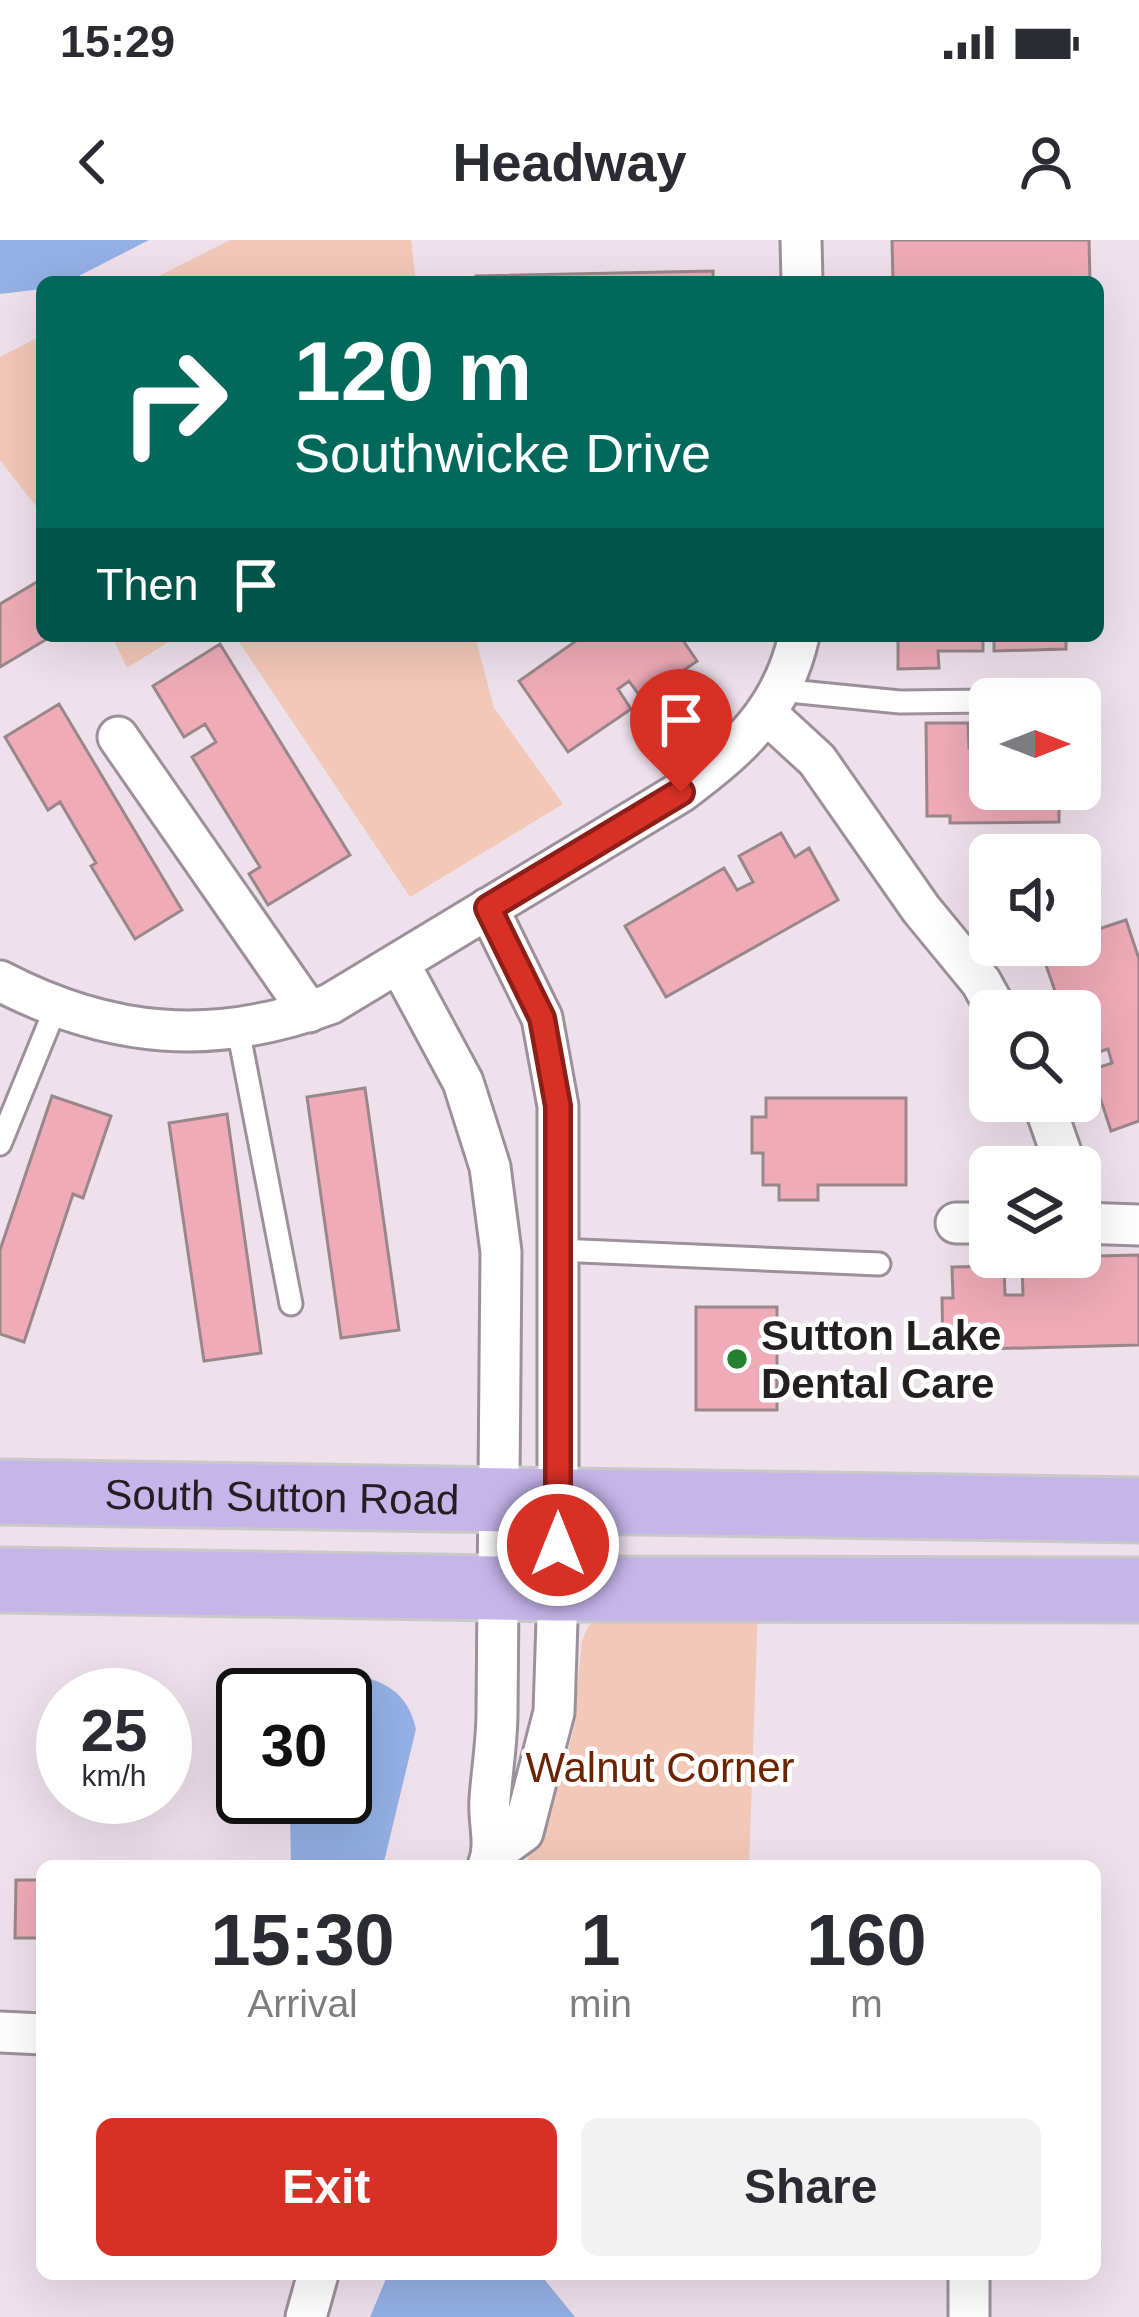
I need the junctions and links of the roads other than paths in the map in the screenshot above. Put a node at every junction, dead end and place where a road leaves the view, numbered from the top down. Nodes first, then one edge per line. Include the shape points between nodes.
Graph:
1 (801, 240) edge
2 (802, 276) edge
3 (798, 642) edge
4 (969, 701) edge
5 (773, 702) junction
6 (118, 737) dead end
7 (488, 908) junction
8 (399, 963) junction
9 (0, 981) edge
10 (985, 990) edge
11 (56, 1006) junction
12 (309, 1012) junction
13 (238, 1030) junction
14 (0, 1144) edge
15 (1101, 1224) edge
16 (1139, 1225) edge
17 (558, 1250) junction
18 (501, 1252) junction
19 (879, 1264) dead end
20 (291, 1304) dead end
21 (0, 1492) edge
22 (527, 1501) junction
23 (1139, 1510) edge
24 (0, 1580) edge
25 (496, 1587) junction
26 (558, 1588) junction
27 (1139, 1590) edge
28 (491, 1859) edge
29 (0, 2032) edge
30 (36, 2034) edge
31 (316, 2280) edge
32 (969, 2280) edge
33 (306, 2317) edge
34 (969, 2317) edge

1 - 2 street
3 - 5 street
4 - 5 lane
5 - 7 street via 733,754 681,792
5 - 10 street
6 - 12 street
7 - 8 street
7 - 17 street via 542,1018 558,1106
8 - 12 street
8 - 18 street via 463,1082 490,1167
9 - 11 street
11 - 13 street via 160,1031
11 - 14 lane
12 - 13 street
13 - 20 lane
15 - 16 street
17 - 18 street
17 - 19 lane
17 - 22 street
18 - 22 street
21 - 22 main road, South Sutton Road
22 - 23 main road, South Sutton Road
22 - 25 street
22 - 26 street
24 - 25 main road, South Sutton Road
25 - 26 main road, South Sutton Road
25 - 28 street
26 - 27 main road, South Sutton Road
26 - 28 street via 554,1712 523,1832
29 - 30 street
31 - 33 street
32 - 34 street

